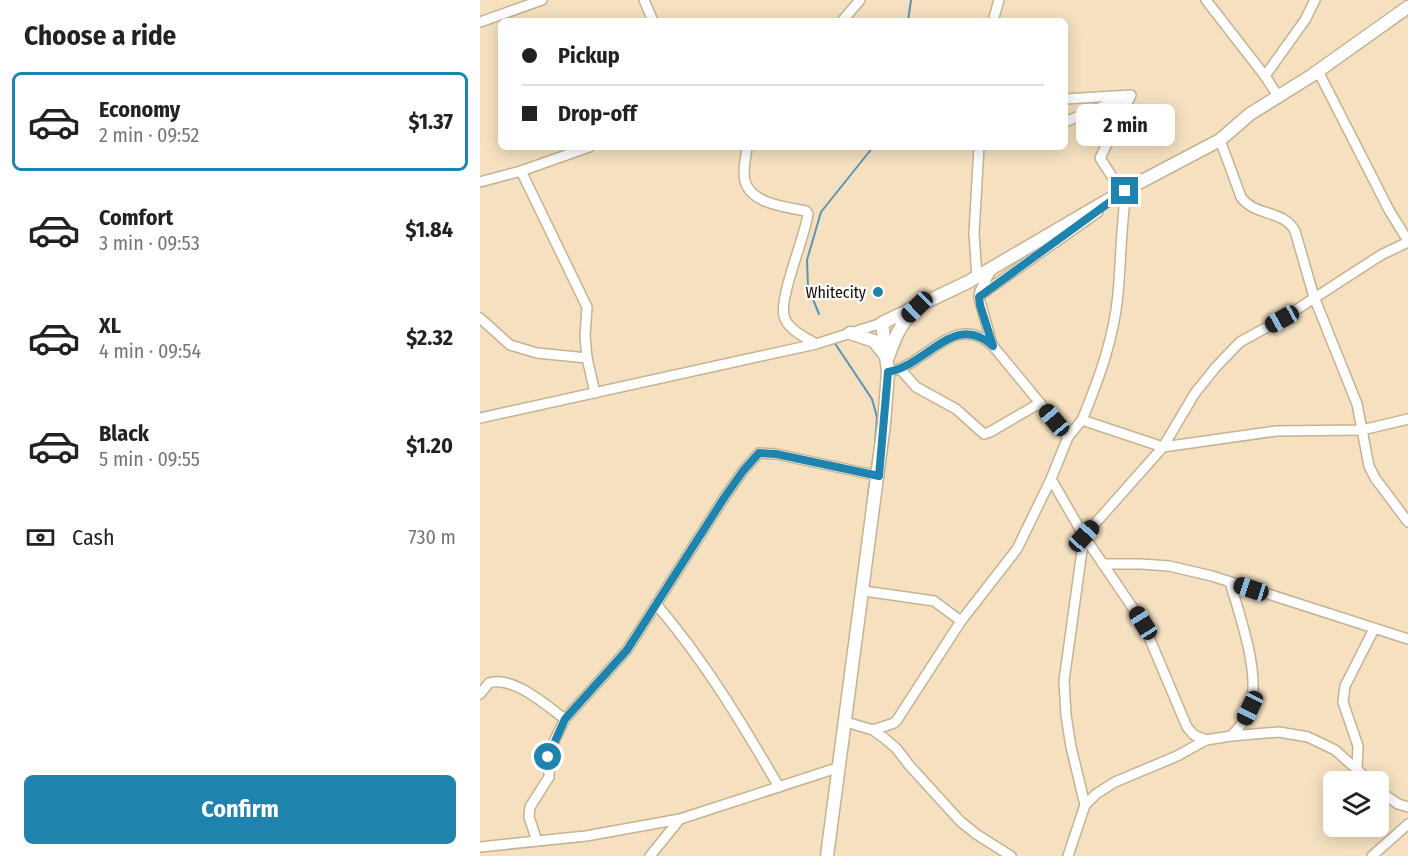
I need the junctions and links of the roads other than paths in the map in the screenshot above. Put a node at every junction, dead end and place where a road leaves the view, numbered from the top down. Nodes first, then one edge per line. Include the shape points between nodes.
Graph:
1 (542, 0) edge
2 (644, 0) edge
3 (860, 0) edge
4 (999, 0) edge
5 (1206, 0) edge
6 (1315, 0) edge
7 (1407, 10) edge
8 (652, 18) edge
9 (845, 18) edge
10 (994, 18) edge
11 (480, 22) edge
12 (1318, 71) junction
13 (1265, 76) junction
14 (1131, 95) junction
15 (1278, 96) junction
16 (1068, 99) edge
17 (1068, 121) edge
18 (1220, 140) junction
19 (580, 150) edge
20 (747, 150) edge
21 (979, 150) edge
22 (521, 171) junction
23 (480, 182) edge
24 (1122, 192) junction
25 (1408, 241) edge
26 (991, 270) junction
27 (977, 278) junction
28 (979, 297) junction
29 (1314, 297) junction
30 (917, 307) junction
31 (480, 318) edge
32 (882, 323) junction
33 (850, 333) junction
34 (816, 344) junction
35 (993, 346) junction
36 (587, 358) junction
37 (887, 358) junction
38 (894, 371) junction
39 (595, 393) junction
40 (1040, 404) junction
41 (480, 418) edge
42 (1408, 419) edge
43 (1082, 420) junction
44 (1362, 430) junction
45 (1068, 437) junction
46 (1163, 447) junction
47 (879, 476) junction
48 (1051, 479) junction
49 (1408, 522) edge
50 (1084, 536) junction
51 (1103, 564) junction
52 (1230, 582) junction
53 (864, 591) junction
54 (656, 604) junction
55 (961, 621) junction
56 (1374, 629) junction
57 (1408, 639) edge
58 (480, 694) edge
59 (565, 719) junction
60 (846, 722) junction
61 (894, 723) junction
62 (873, 730) junction
63 (1231, 736) junction
64 (1206, 740) junction
65 (896, 748) junction
66 (840, 767) junction
67 (1357, 768) junction
68 (1360, 771) edge
69 (779, 787) junction
70 (1389, 798) edge
71 (1085, 805) junction
72 (1408, 807) edge
73 (680, 819) junction
74 (1408, 824) edge
75 (537, 841) junction
76 (480, 847) edge
77 (650, 856) edge
78 (827, 856) edge
79 (1011, 856) edge
80 (1068, 856) edge
81 (1372, 856) edge

1 - 11 street
2 - 8 street
3 - 9 street
4 - 10 street
5 - 13 street
6 - 13 street
7 - 12 street
12 - 15 street
12 - 25 street
13 - 15 street
14 - 16 street
14 - 17 street
14 - 24 street via 1100,158
15 - 18 street
18 - 24 street
18 - 29 street via 1246,205 1292,225
19 - 22 street
20 - 34 street via 745,183 752,193 761,200 808,214 784,316 798,333
21 - 27 street via 974,232
22 - 23 street
22 - 36 street via 587,307
24 - 26 street
25 - 29 street
26 - 27 street
26 - 28 street
27 - 30 street
28 - 35 street
28 - 43 street via 1126,192 1111,337
29 - 44 street via 1358,404
29 - 46 street via 1240,342 1195,393
30 - 32 street
30 - 37 street via 905,319
31 - 36 street via 510,345
32 - 33 street
32 - 37 street
33 - 34 street
33 - 37 street via 874,341
34 - 39 street
35 - 38 street via 970,333 955,335
35 - 40 street
36 - 39 street
37 - 38 street
38 - 40 street via 956,409 984,434
38 - 47 street
39 - 41 street
40 - 45 street
42 - 44 street
43 - 45 street
43 - 46 street
44 - 46 street via 1276,431
44 - 49 street via 1369,466
45 - 48 street
46 - 50 street
47 - 53 street
47 - 54 street via 759,453 724,498
48 - 50 street
48 - 55 street via 1017,549
50 - 51 street
50 - 71 street via 1064,681 1071,747
51 - 52 street via 1169,566
51 - 64 street via 1143,623 1187,727
52 - 56 street
52 - 63 street via 1252,673 1250,708
53 - 55 street via 934,601
53 - 60 street
54 - 59 street via 627,650
54 - 69 street via 704,665
55 - 61 street
56 - 57 street
56 - 67 street via 1343,694 1358,746
58 - 59 street via 489,683 506,682 536,697
59 - 75 street via 549,752 549,777 530,807
60 - 62 street
60 - 66 street
61 - 62 street
61 - 65 street
62 - 65 street
63 - 64 street
63 - 67 street via 1279,732 1308,737 1335,750
64 - 71 street via 1107,787
65 - 79 street via 960,821
66 - 69 street
66 - 78 street
67 - 68 street
69 - 73 street
70 - 72 street
71 - 80 street
73 - 75 street
73 - 77 street
74 - 81 street
75 - 76 street

